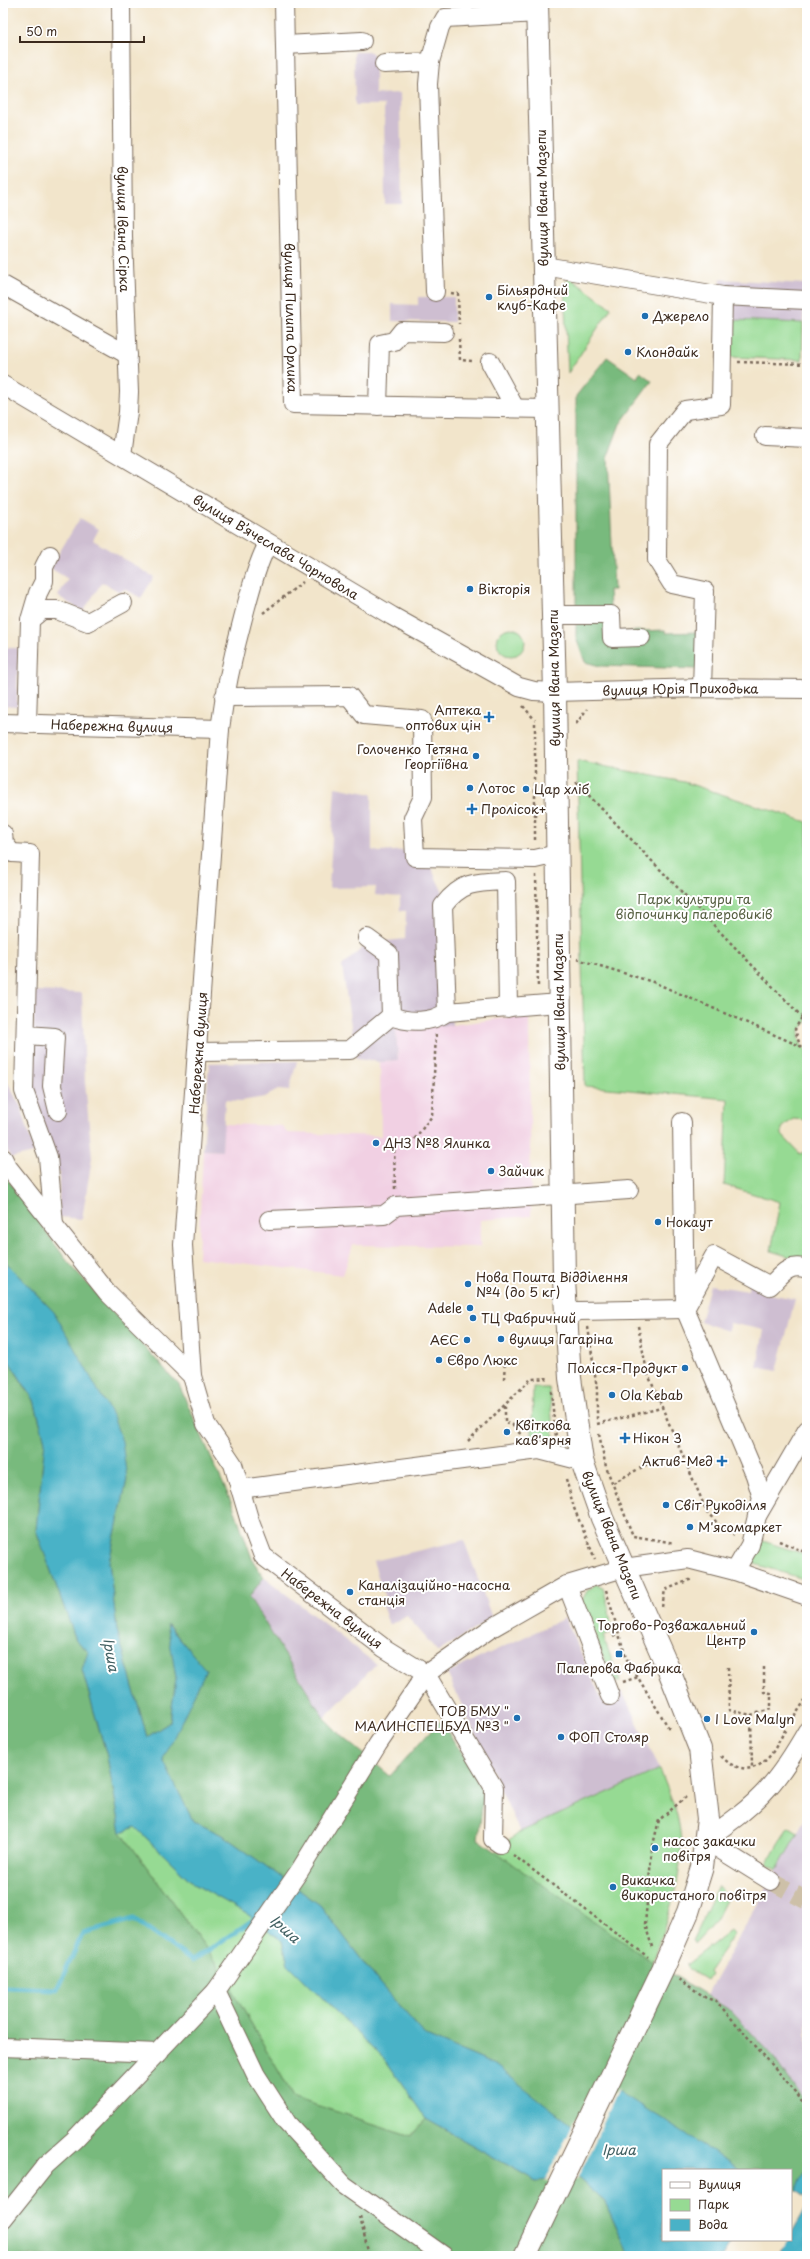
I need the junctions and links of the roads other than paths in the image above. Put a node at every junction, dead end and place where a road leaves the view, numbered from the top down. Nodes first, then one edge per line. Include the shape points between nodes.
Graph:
1 (121, 3) edge
2 (284, 3) edge
3 (537, 8) edge
4 (362, 41) dead end
5 (285, 45) junction
6 (430, 62) junction
7 (384, 64) dead end
8 (544, 266) junction
9 (3, 285) edge
10 (435, 292) dead end
11 (723, 296) junction
12 (807, 300) edge
13 (444, 332) dead end
14 (128, 355) junction
15 (490, 362) dead end
16 (3, 385) edge
17 (378, 406) junction
18 (515, 408) junction
19 (547, 409) junction
20 (764, 436) dead end
21 (807, 438) edge
22 (122, 455) junction
23 (268, 543) junction
24 (50, 555) dead end
25 (123, 602) dead end
26 (553, 615) junction
27 (30, 620) junction
28 (641, 637) dead end
29 (702, 688) junction
30 (807, 689) edge
31 (555, 692) junction
32 (224, 697) junction
33 (3, 723) edge
34 (27, 724) junction
35 (220, 729) junction
36 (4, 843) edge
37 (557, 854) junction
38 (488, 858) junction
39 (488, 882) junction
40 (367, 938) dead end
41 (559, 1004) junction
42 (508, 1008) junction
43 (391, 1016) junction
44 (442, 1019) junction
45 (26, 1035) junction
46 (198, 1052) junction
47 (52, 1086) junction
48 (24, 1091) junction
49 (58, 1111) dead end
50 (682, 1122) dead end
51 (3, 1158) edge
52 (629, 1190) dead end
53 (563, 1194) junction
54 (269, 1220) dead end
55 (54, 1224) junction
56 (807, 1269) edge
57 (685, 1309) junction
58 (576, 1315) junction
59 (192, 1376) junction
60 (807, 1430) edge
61 (582, 1461) junction
62 (240, 1489) junction
63 (757, 1516) junction
64 (624, 1568) junction
65 (735, 1571) junction
66 (567, 1585) junction
67 (807, 1596) edge
68 (426, 1674) junction
69 (610, 1696) dead end
70 (807, 1731) edge
71 (705, 1840) junction
72 (500, 1844) dead end
73 (771, 1881) tunnel mouth
74 (216, 1991) junction
75 (3, 2047) edge
76 (159, 2053) junction
77 (3, 2218) edge
78 (444, 2256) edge
79 (525, 2256) edge

1 - 14 street, вулиця Івана Сірка via 123,237
2 - 5 street, вулиця Пилипа Орлика
3 - 6 street via 445,18 440,26
3 - 8 main road, вулиця Івана Мазепи
4 - 5 street
5 - 17 street, вулиця Пилипа Орлика via 293,404
6 - 7 street
6 - 10 street via 428,84
8 - 11 street
8 - 19 main road, вулиця Івана Мазепи
9 - 14 street
11 - 12 street
11 - 29 street via 721,405 685,410 658,444 657,560 672,584 705,591
13 - 17 street via 402,331 394,341 380,344
14 - 22 street, вулиця Івана Сірка via 128,412
15 - 18 street
16 - 22 street, вулиця Вʼячеслава Чорновола
17 - 18 street, вулиця Пилипа Орлика
18 - 19 street, вулиця Пилипа Орлика
19 - 26 main road, вулиця Івана Мазепи
20 - 21 street
22 - 23 street, вулиця Вʼячеслава Чорновола
23 - 31 street, вулиця Вʼячеслава Чорновола via 519,687
23 - 32 street, Набережна вулиця via 256,568
24 - 27 street via 44,566 44,581
25 - 27 street via 88,622 56,610 42,610
26 - 28 street via 611,615 612,638
26 - 31 main road, вулиця Івана Мазепи
27 - 34 street
29 - 30 street, вулиця Юрія Приходька
29 - 31 street, вулиця Юрія Приходька
31 - 37 main road, вулиця Івана Мазепи
32 - 35 street, Набережна вулиця
32 - 38 street via 349,696 364,715 422,720 423,797 413,818 415,857
33 - 34 street, Набережна вулиця
34 - 35 street, Набережна вулиця
35 - 46 street, Набережна вулиця
36 - 45 street via 12,853 30,854
37 - 38 street via 535,859
37 - 41 main road, вулиця Івана Мазепи
38 - 39 street
39 - 42 street via 506,881
39 - 44 street via 474,882 452,895 443,906
40 - 43 street via 389,954
41 - 42 street
41 - 53 main road, вулиця Івана Мазепи
42 - 44 street
43 - 44 street via 404,1021
43 - 46 street via 350,1050
45 - 47 street via 54,1037
45 - 48 street
46 - 59 street, Набережна вулиця via 183,1245
47 - 48 street
47 - 49 street
48 - 55 street via 48,1157
50 - 57 street
51 - 55 street, Набережна вулиця
52 - 53 street
53 - 54 street via 396,1206 384,1215
53 - 58 main road, вулиця Івана Мазепи
55 - 59 street, Набережна вулиця via 107,1292
56 - 57 street via 798,1266 786,1269 770,1286 714,1256
57 - 58 street
57 - 63 street via 755,1475 762,1498
58 - 61 main road, вулиця Івана Мазепи via 570,1378
59 - 62 street, Набережна вулиця via 206,1424 233,1464
60 - 63 street
61 - 62 street via 539,1450
61 - 64 main road, вулиця Івана Мазепи via 602,1518
62 - 68 street, Набережна вулиця via 263,1556 384,1648
63 - 65 street via 750,1545
64 - 65 street via 688,1559
64 - 66 street
64 - 71 main road, вулиця Івана Мазепи via 700,1749 708,1819
65 - 67 street
66 - 68 street via 490,1629 457,1660
66 - 69 street
68 - 72 street via 494,1788 493,1839
68 - 74 street via 378,1744 300,1870
70 - 71 street via 790,1760 769,1787 733,1821
71 - 73 street
71 - 79 main road, вулиця Івана Мазепи via 702,1867 688,1912
74 - 76 street
74 - 78 street via 256,2074 287,2123 344,2185
75 - 76 street
76 - 77 street via 46,2165

